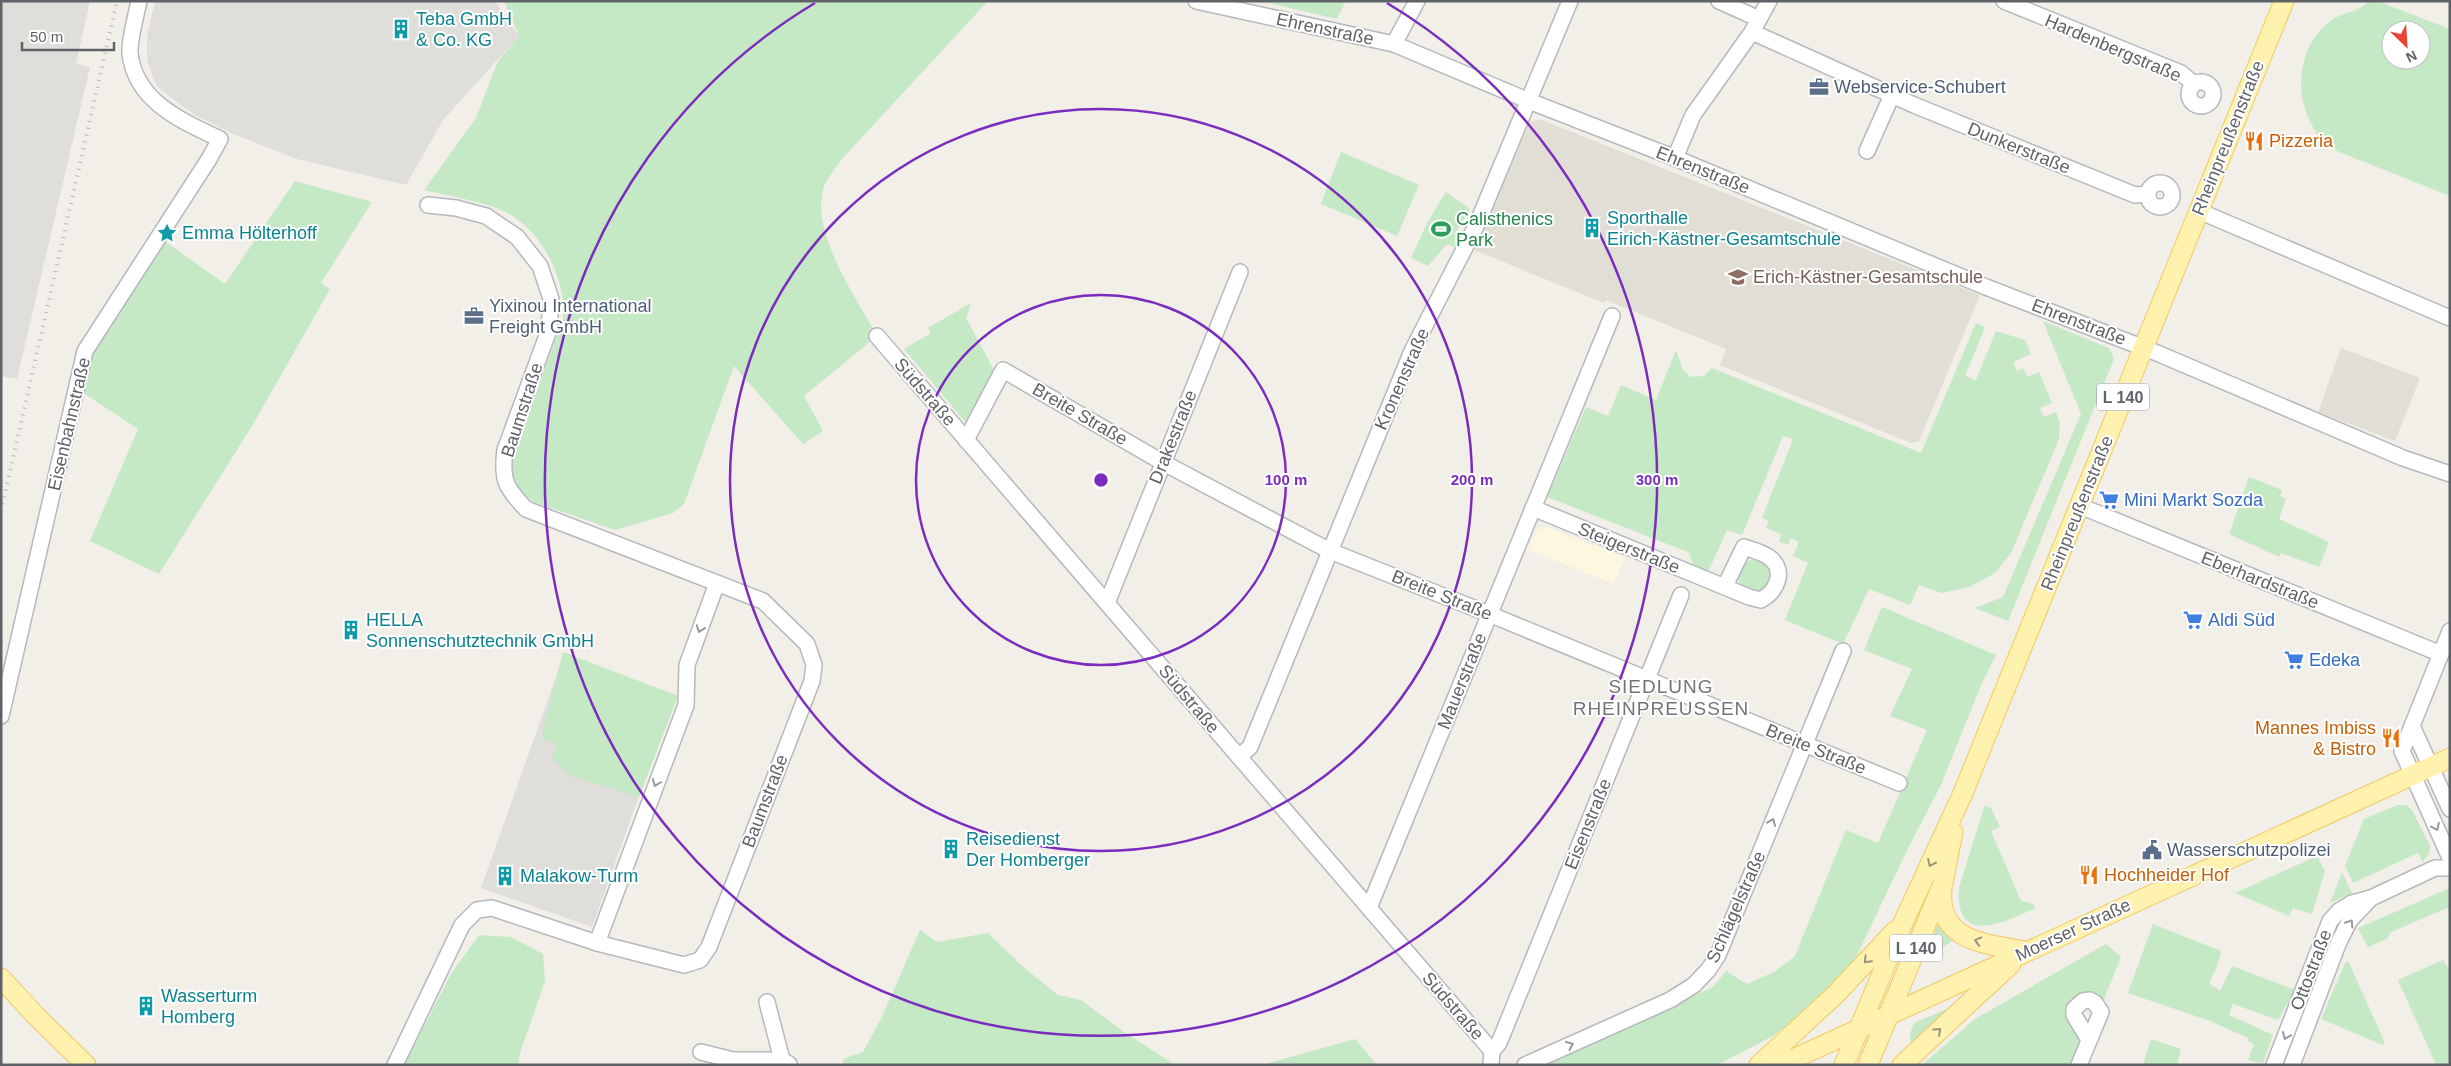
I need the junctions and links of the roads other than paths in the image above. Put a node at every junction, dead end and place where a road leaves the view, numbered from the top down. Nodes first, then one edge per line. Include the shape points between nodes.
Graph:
1 (139, 1) edge
2 (1196, 1) edge
3 (1417, 1) edge
4 (1570, 1) edge
5 (1718, 1) edge
6 (1769, 1) edge
7 (2004, 1) edge
8 (2284, 1) edge
9 (1756, 26) junction
10 (1394, 44) junction
11 (2194, 84) dead end
12 (1892, 95) junction
13 (1529, 101) junction
14 (1867, 151) dead end
15 (1675, 158) junction
16 (2148, 194) dead end
17 (428, 205) dead end
18 (2199, 211) junction
19 (1240, 272) dead end
20 (1612, 316) dead end
21 (2450, 318) edge
22 (877, 336) dead end
23 (2143, 347) junction
24 (966, 440) junction
25 (1162, 462) junction
26 (2450, 474) edge
27 (2080, 506) junction
28 (1533, 508) junction
29 (1330, 551) junction
30 (717, 583) junction
31 (1726, 586) dead end
32 (1680, 595) dead end
33 (1107, 603) junction
34 (1489, 614) junction
35 (2450, 631) edge
36 (1843, 651) dead end
37 (2440, 654) junction
38 (1647, 680) junction
39 (1, 716) edge
40 (2412, 726) junction
41 (1804, 744) junction
42 (1239, 757) junction
43 (2450, 758) edge
44 (2430, 767) junction
45 (2412, 776) junction
46 (1899, 783) dead end
47 (1958, 803) junction
48 (2450, 809) edge
49 (2450, 858) edge
50 (2450, 868) edge
51 (1943, 883) junction
52 (2371, 898) junction
53 (1368, 908) junction
54 (1902, 925) junction
55 (597, 943) junction
56 (2025, 951) junction
57 (1, 978) edge
58 (767, 1002) dead end
59 (1889, 1014) junction
60 (1859, 1027) junction
61 (2090, 1040) dead end
62 (701, 1052) dead end
63 (1492, 1058) edge
64 (786, 1062) edge
65 (86, 1065) edge
66 (395, 1065) edge
67 (1525, 1065) edge
68 (1759, 1065) edge
69 (1780, 1065) edge
70 (1844, 1065) edge
71 (1868, 1065) edge
72 (1902, 1065) edge
73 (2079, 1065) edge
74 (2274, 1065) edge
75 (2292, 1065) edge

1 - 39 street, Eisenbahnstraße via 130,53 140,83 149,96 175,118 220,139 85,351
2 - 10 street, Ehrenstraße
3 - 10 street
4 - 13 street, Kronenstraße
5 - 9 street, Dunkerstraße
6 - 9 street
7 - 11 street, Hardenbergstraße via 2181,73
8 - 18 main road, Rheinpreußenstraße / L 140
9 - 12 street, Dunkerstraße
9 - 15 street via 1692,116
10 - 13 street, Ehrenstraße
12 - 14 street
12 - 16 street, Dunkerstraße via 2135,195
13 - 15 street, Ehrenstraße
13 - 29 street, Kronenstraße via 1477,224 1412,351
15 - 23 street, Ehrenstraße
17 - 30 street, Baumstraße via 486,216 517,237 540,266 551,299 549,330 506,450 502,471 508,490 526,509
18 - 21 street
18 - 23 main road, Rheinpreußenstraße / L 140
19 - 25 street, Drakestraße
20 - 28 street, Mauerstraße
22 - 24 street, Südstraße
23 - 26 street, Ehrenstraße via 2404,458
23 - 27 main road, Rheinpreußenstraße / L 140
24 - 25 street, Breite Straße via 1003,370
24 - 33 street, Südstraße
25 - 29 street, Breite Straße
25 - 33 street, Drakestraße
27 - 37 street, Eberhardstraße
27 - 47 main road, Rheinpreußenstraße / L 140
28 - 31 street, Steigerstraße
28 - 34 street, Mauerstraße
29 - 34 street, Breite Straße
29 - 42 street, Kronenstraße via 1250,747
30 -> 55 street via 687,666 686,705
30 - 55 street, Baumstraße via 763,601 807,644 814,665 812,681 709,947 700,960 684,965
32 - 38 street, Eisenstraße
33 - 42 street, Südstraße
34 - 38 street, Breite Straße
34 - 53 street, Mauerstraße
35 - 37 street
36 - 41 street, Schlägelstraße
37 - 40 street
38 - 41 street, Breite Straße
38 - 63 street, Eisenstraße
40 - 44 street
40 - 45 street via 2402,751
41 - 46 street, Breite Straße
67 -> 41 street, Schlägelstraße via 1670,1000 1694,985 1709,970
42 - 53 street, Südstraße
43 - 44 main road, Moerser Straße
44 - 45 main road, Moerser Straße
44 - 48 street
45 -> 49 street
45 - 56 main road, Moerser Straße
47 - 51 main road, Rheinpreußenstraße / L 140
47 -> 54 main road, Rheinpreußenstraße / L 140
50 - 52 street, Ottostraße via 2435,868
56 -> 51 main road via 1973,941 1950,924 1942,909
51 - 59 main road, Rheinpreußenstraße / L 140
52 -> 74 street, Ottostraße via 2338,911 2330,922
75 -> 52 street, Ottostraße via 2338,944 2350,920
53 - 63 street, Südstraße
54 - 60 main road, Rheinpreußenstraße / L 140
54 -> 68 main road via 1835,995
55 - 66 street, Baumstraße via 492,908 478,910 462,925
56 - 59 main road, Moerser Straße
72 -> 56 main road
57 - 65 main road
58 - 64 street
59 - 60 main road, Moerser Straße
59 - 71 main road, L 140
60 - 69 main road, Moerser Straße
60 - 70 main road, L 140
61 - 73 street
62 - 64 street via 733,1060

